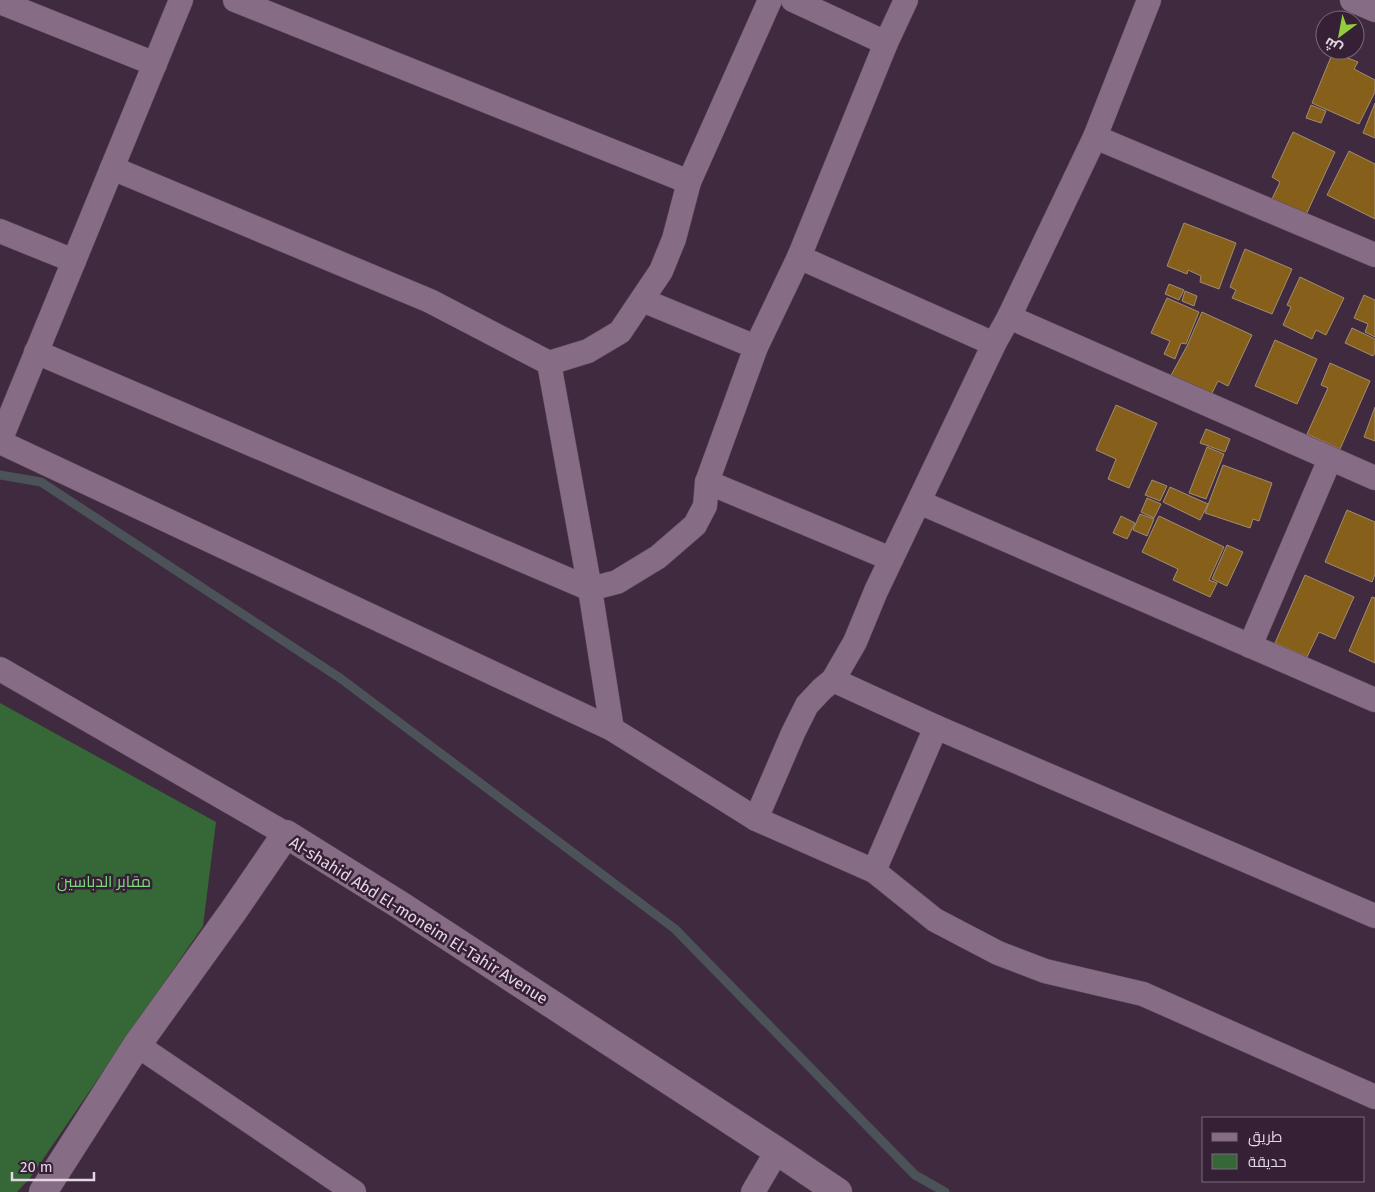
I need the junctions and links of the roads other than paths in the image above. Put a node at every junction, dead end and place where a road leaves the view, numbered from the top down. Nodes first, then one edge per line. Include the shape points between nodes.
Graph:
1 (182, 0) edge
2 (235, 0) edge
3 (770, 0) edge
4 (793, 0) edge
5 (906, 0) edge
6 (1149, 0) edge
7 (0, 2) edge
8 (886, 43) junction
9 (155, 64) junction
10 (1095, 137) junction
11 (112, 168) junction
12 (689, 182) junction
13 (0, 230) edge
14 (1375, 255) edge
15 (800, 257) junction
16 (74, 261) junction
17 (642, 300) junction
18 (1009, 317) junction
19 (994, 344) junction
20 (756, 347) junction
21 (36, 352) junction
22 (550, 363) junction
23 (0, 441) edge
24 (1330, 459) junction
25 (1375, 478) edge
26 (707, 482) junction
27 (919, 502) junction
28 (891, 559) junction
29 (590, 589) junction
30 (1250, 646) junction
31 (0, 669) edge
32 (833, 680) junction
33 (1375, 700) edge
34 (936, 727) junction
35 (612, 729) junction
36 (756, 819) junction
37 (286, 834) junction
38 (874, 871) junction
39 (1375, 916) edge
40 (137, 1045) junction
41 (1375, 1096) edge
42 (777, 1151) junction
43 (43, 1192) edge
44 (354, 1192) edge
45 (753, 1192) edge
46 (838, 1192) edge

1 - 9 street
2 - 12 street
3 - 12 street
4 - 8 street
5 - 8 street
6 - 10 street
7 - 9 street
8 - 15 street
9 - 11 street
10 - 14 street
10 - 18 street
11 - 16 street
11 - 22 street via 430,301
12 - 17 street via 662,271
13 - 16 street
15 - 19 street
15 - 20 street
16 - 21 street
17 - 20 street
17 - 22 street via 620,332 588,351
18 - 19 street
18 - 24 street
19 - 27 street
20 - 26 street
21 - 23 street
21 - 29 street
22 - 29 street
23 - 35 street
24 - 25 street
24 - 30 street
26 - 28 street
26 - 29 street via 705,506 696,525 658,557 617,582
27 - 28 street
27 - 30 street
28 - 32 street via 855,642
29 - 35 street
30 - 33 street
31 - 37 street
32 - 34 street
32 - 36 street via 807,705
34 - 38 street
34 - 39 street
35 - 36 street
36 - 38 street
37 - 40 street, Al-shahid Abd El-moneim El-Tahir Avenue
37 - 42 street, Al-shahid Abd El-moneim El-Tahir Avenue
38 - 41 street via 935,920 998,953 1045,971 1143,994
40 - 43 street, Al-shahid Abd El-moneim El-Tahir Avenue
40 - 44 street
42 - 45 street
42 - 46 street, Al-shahid Abd El-moneim El-Tahir Avenue

